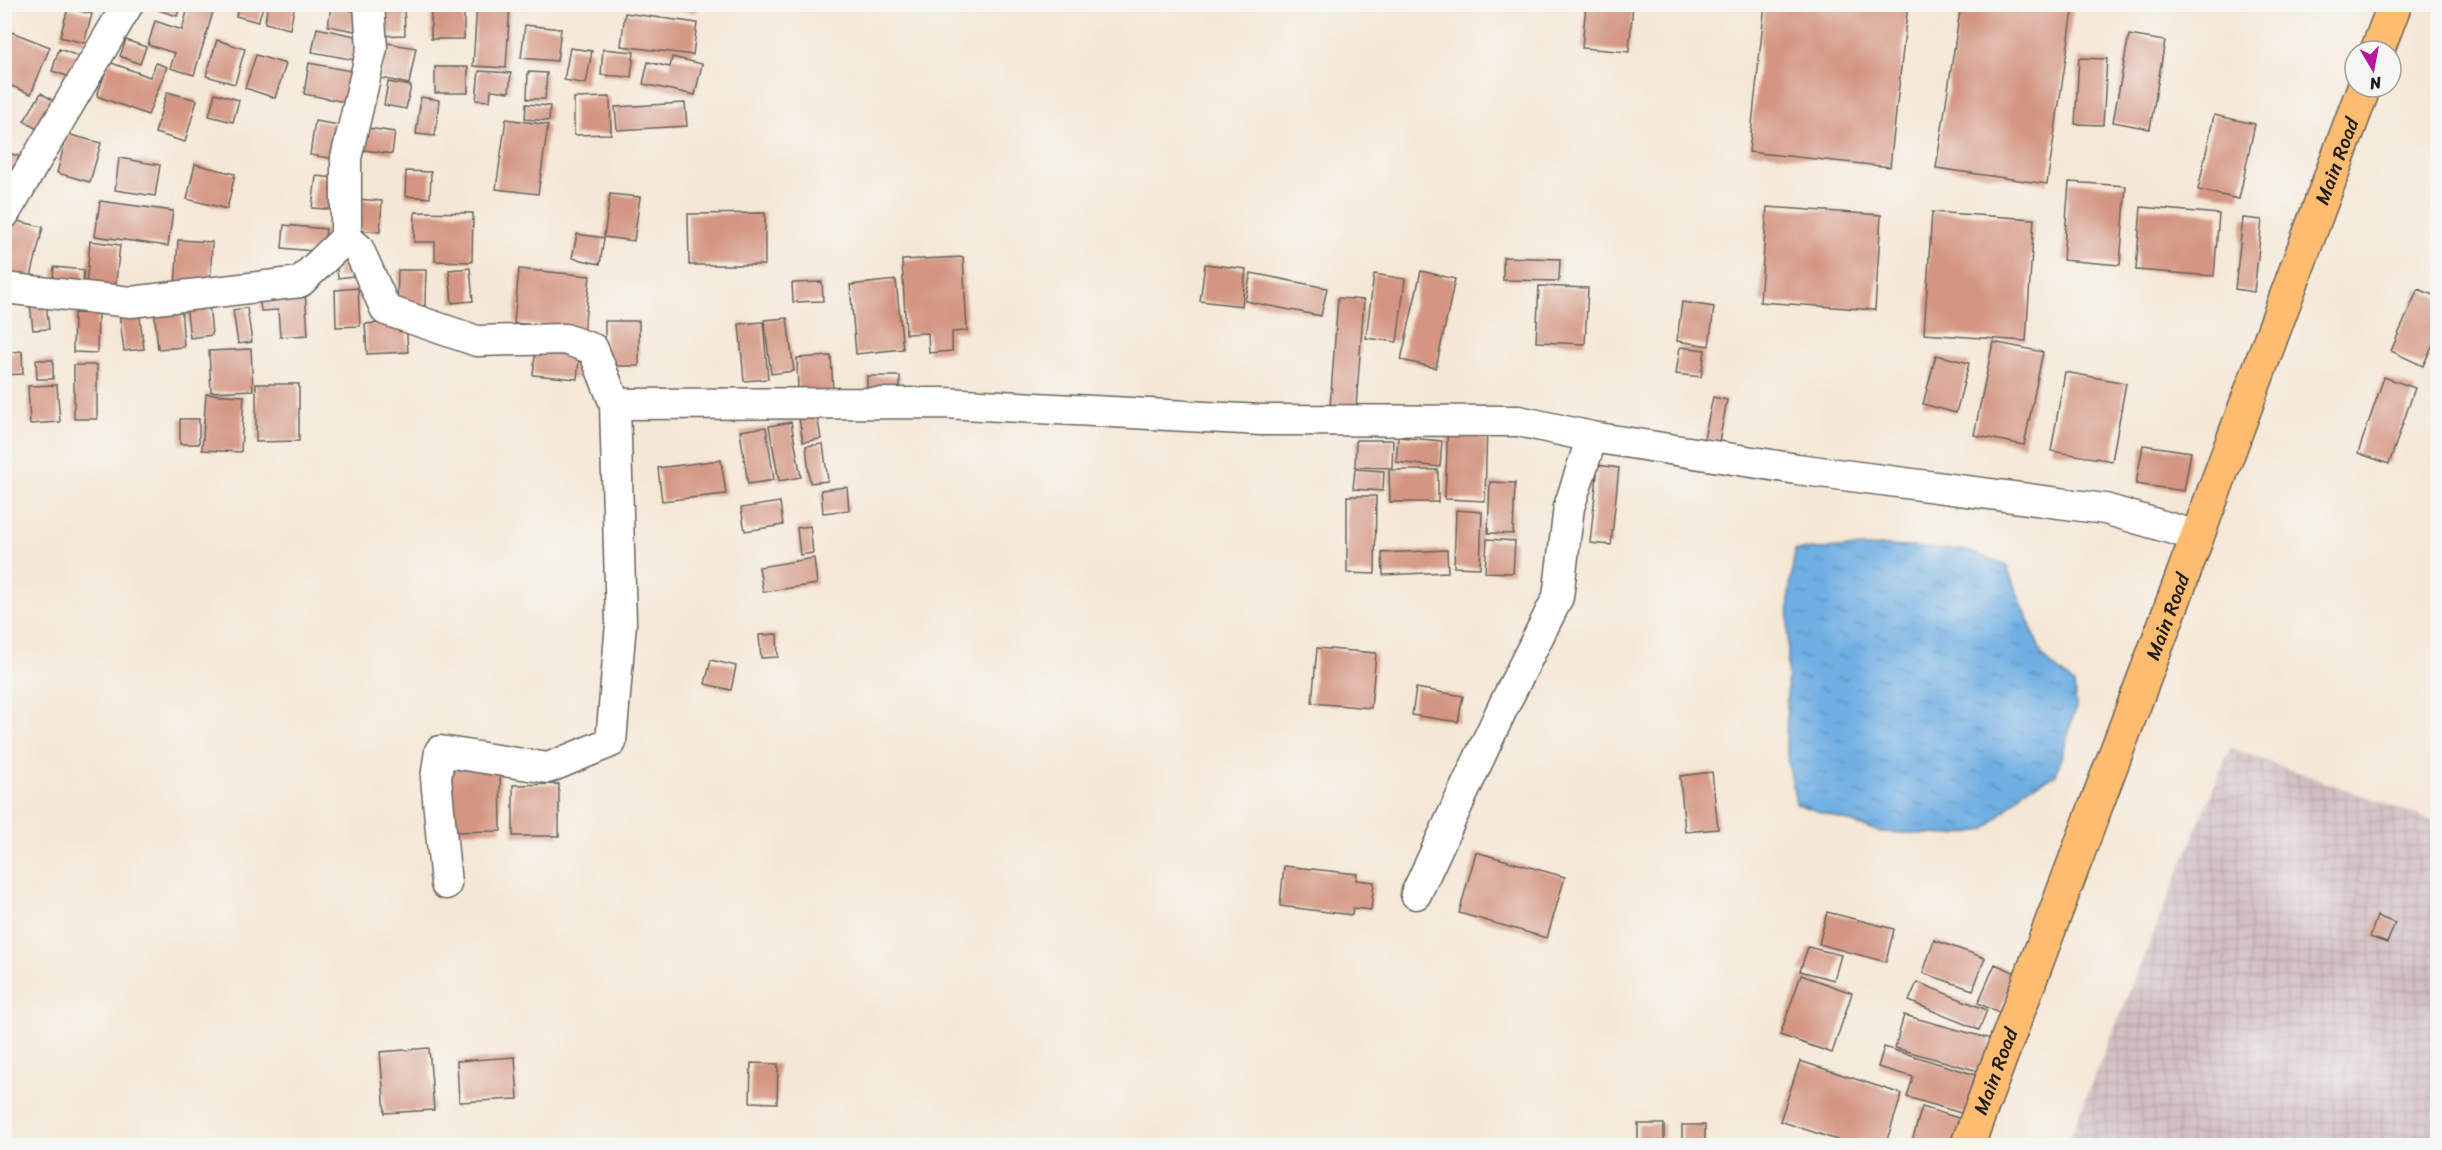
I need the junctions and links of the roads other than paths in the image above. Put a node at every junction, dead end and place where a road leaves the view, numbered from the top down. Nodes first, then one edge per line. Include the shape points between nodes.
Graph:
1 (128, 4) edge
2 (369, 4) edge
3 (2395, 4) edge
4 (2382, 39) edge
5 (2360, 99) edge
6 (4, 214) edge
7 (346, 238) junction
8 (4, 288) edge
9 (615, 404) junction
10 (1592, 437) junction
11 (2197, 536) junction
12 (446, 884) dead end
13 (1416, 894) dead end
14 (1967, 1146) edge

1 - 6 street
2 - 7 street via 372,48 346,158
3 - 4 main road
5 - 11 main road, Main Road
7 - 8 street via 300,282 131,302
7 - 9 street via 358,248 386,310 477,341 565,339 593,349
9 - 10 street via 944,403 1262,420 1519,422
9 - 12 street via 621,623 611,742 548,768 440,751 436,778
10 - 11 street via 1797,469 2105,509
10 - 13 street via 1569,507 1558,597
11 - 14 main road, Main Road

